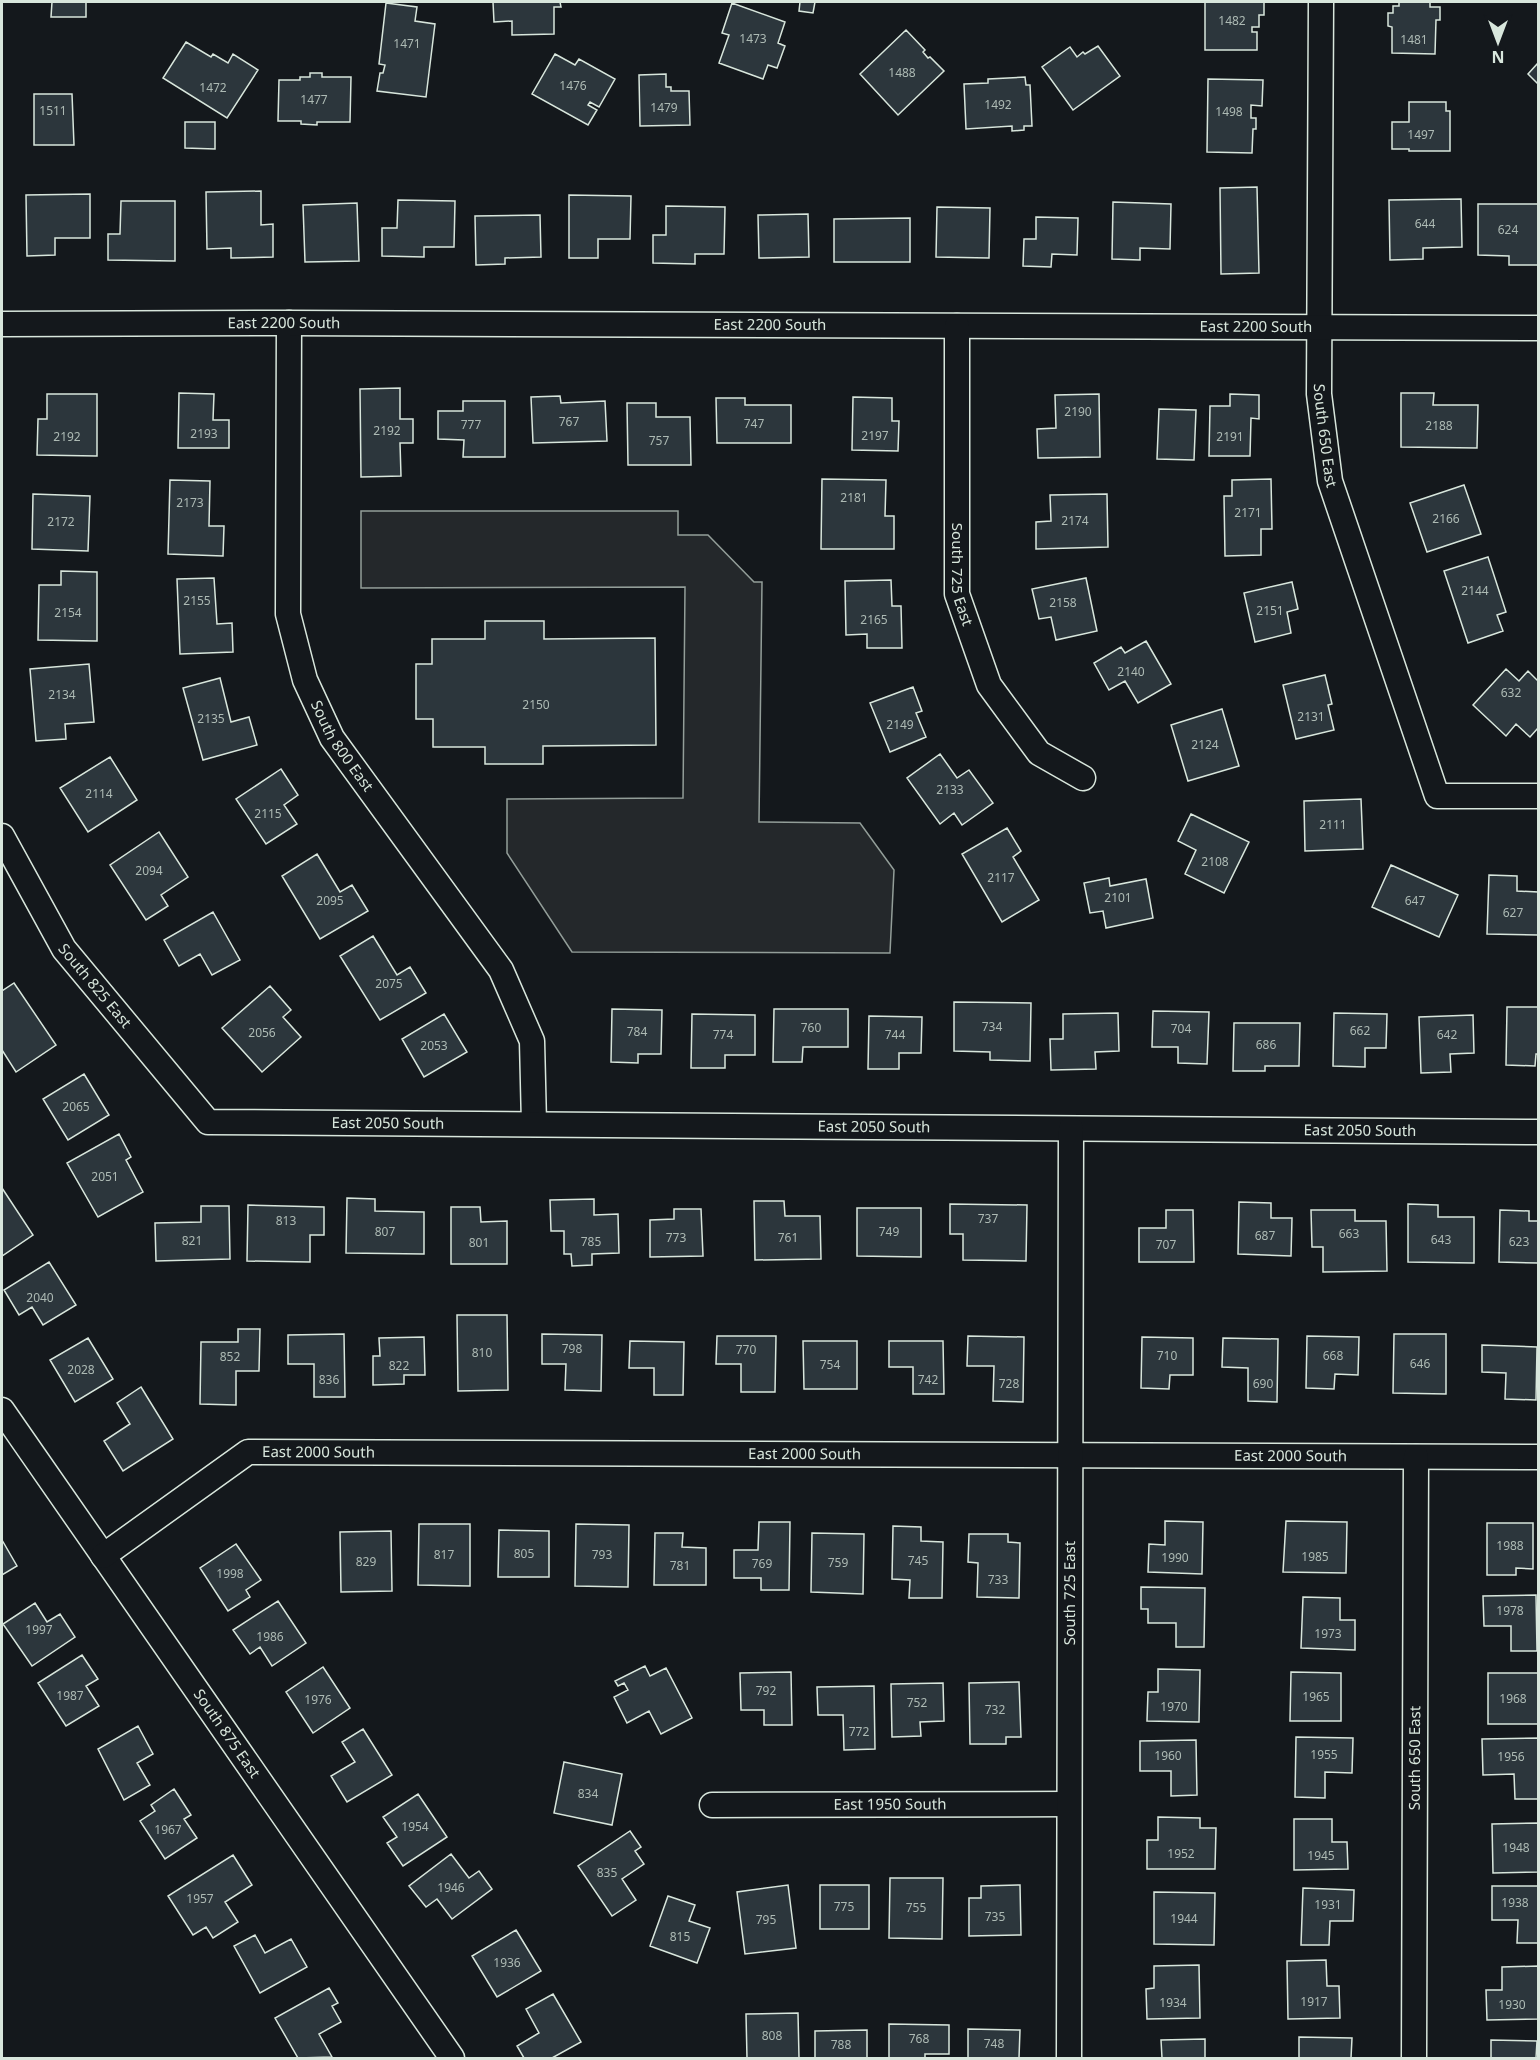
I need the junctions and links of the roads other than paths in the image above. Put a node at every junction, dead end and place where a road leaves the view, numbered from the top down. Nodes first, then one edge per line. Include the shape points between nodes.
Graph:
1 (1321, 2) edge
2 (289, 323) junction
3 (2, 324) edge
4 (957, 326) junction
5 (1319, 327) junction
6 (1539, 328) edge
7 (1083, 778) dead end
8 (1539, 796) edge
9 (2, 836) edge
10 (208, 1122) joint
11 (534, 1124) junction
12 (1071, 1129) junction
13 (1539, 1132) edge
14 (2, 1410) edge
15 (1070, 1455) junction
16 (1416, 1457) junction
17 (1539, 1458) edge
18 (103, 1556) junction
19 (1069, 1804) junction
20 (712, 1805) dead end
21 (452, 2058) edge
22 (1069, 2058) edge
23 (1414, 2058) edge

1 - 5 street, South 650 East
2 - 3 street, East 2200 South
2 - 4 street, East 2200 South
2 - 11 street, South 800 East via 288,614 305,680 332,738 501,970 532,1041
4 - 5 street, East 2200 South
4 - 7 street, South 725 East via 957,594 989,685 1039,753
5 - 6 street, East 2200 South
5 - 8 street, South 650 East via 1319,394 1330,481 1437,796
9 - 10 street, South 825 East via 64,948
10 - 11 street, East 2050 South
11 - 12 street, East 2050 South
12 - 13 street, East 2050 South
12 - 15 street, South 725 East
14 - 18 street, South 875 East
15 - 16 street, East 2000 South
15 - 18 street, East 2000 South via 248,1452
15 - 19 street, South 725 East
16 - 17 street, East 2000 South
16 - 23 street, South 650 East
18 - 21 street, South 875 East
19 - 20 street, East 1950 South
19 - 22 street, South 725 East

